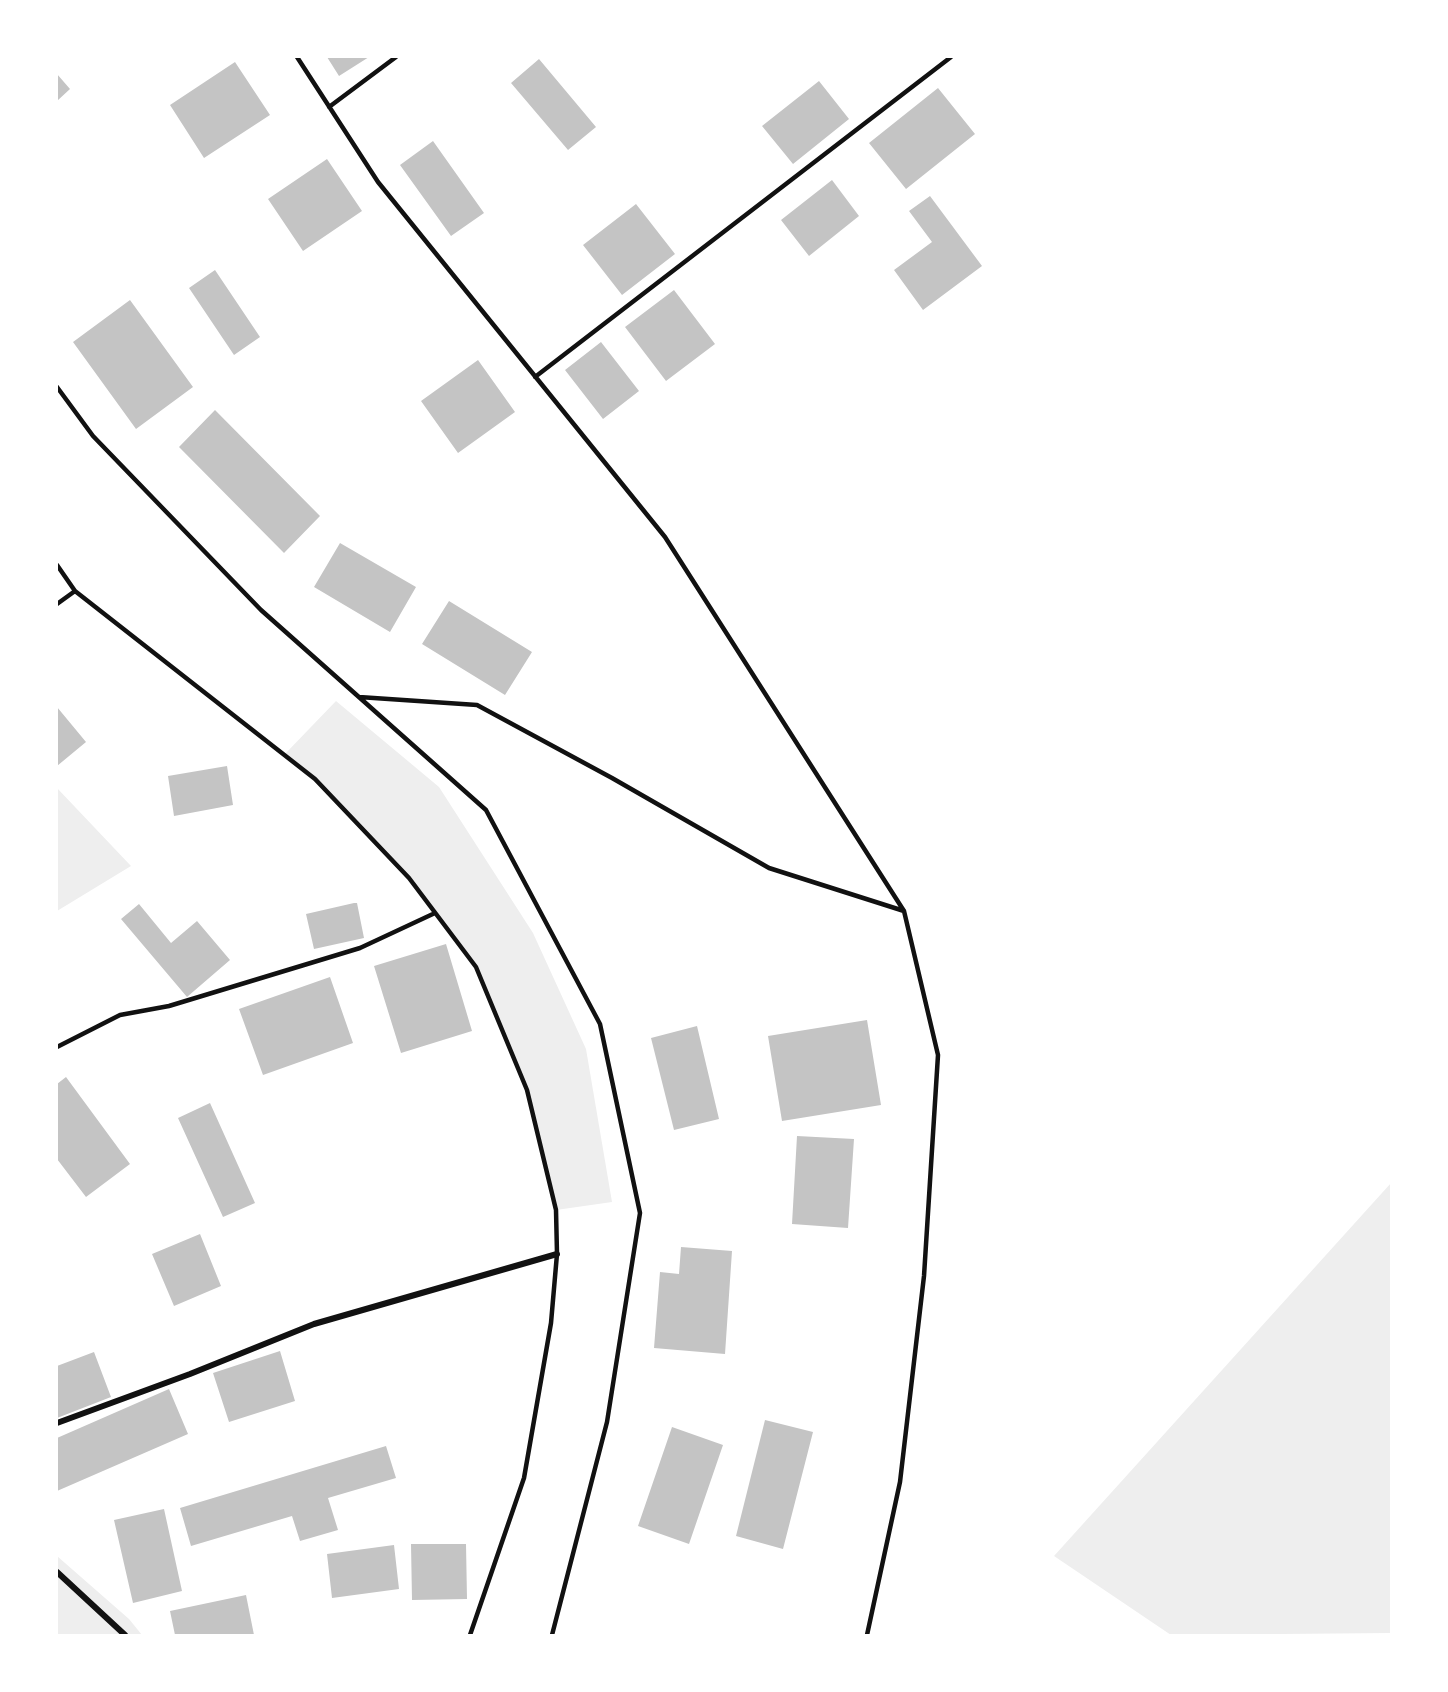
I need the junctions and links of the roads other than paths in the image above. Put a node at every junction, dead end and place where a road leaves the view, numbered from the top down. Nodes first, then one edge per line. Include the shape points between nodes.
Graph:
1 (297, 57) edge
2 (396, 57) edge
3 (951, 57) edge
4 (329, 107) junction
5 (535, 377) junction
6 (57, 387) edge
7 (57, 565) edge
8 (75, 591) junction
9 (57, 604) edge
10 (359, 697) junction
11 (904, 911) junction
12 (435, 913) junction
13 (57, 1047) edge
14 (556, 1254) junction
15 (57, 1423) edge
16 (57, 1572) edge
17 (125, 1635) edge
18 (470, 1635) edge
19 (552, 1635) edge
20 (867, 1635) edge

1 - 4 lane
2 - 4 lane
3 - 5 lane
4 - 5 lane via 378,183
5 - 11 lane via 665,537
6 - 10 lane via 93,436 253,602
7 - 8 lane
8 - 9 lane
8 - 12 lane via 315,779 409,878
10 - 11 lane via 477,705 769,867
10 - 19 lane via 486,810 600,1024 638,1202 640,1214 607,1422
11 - 20 lane via 938,1054 924,1276 900,1482
12 - 13 lane via 360,948 169,1006 120,1016
12 - 14 lane via 476,967 527,1090 556,1210
14 - 15 street via 314,1324
14 - 18 lane via 551,1323 524,1478
16 - 17 street

